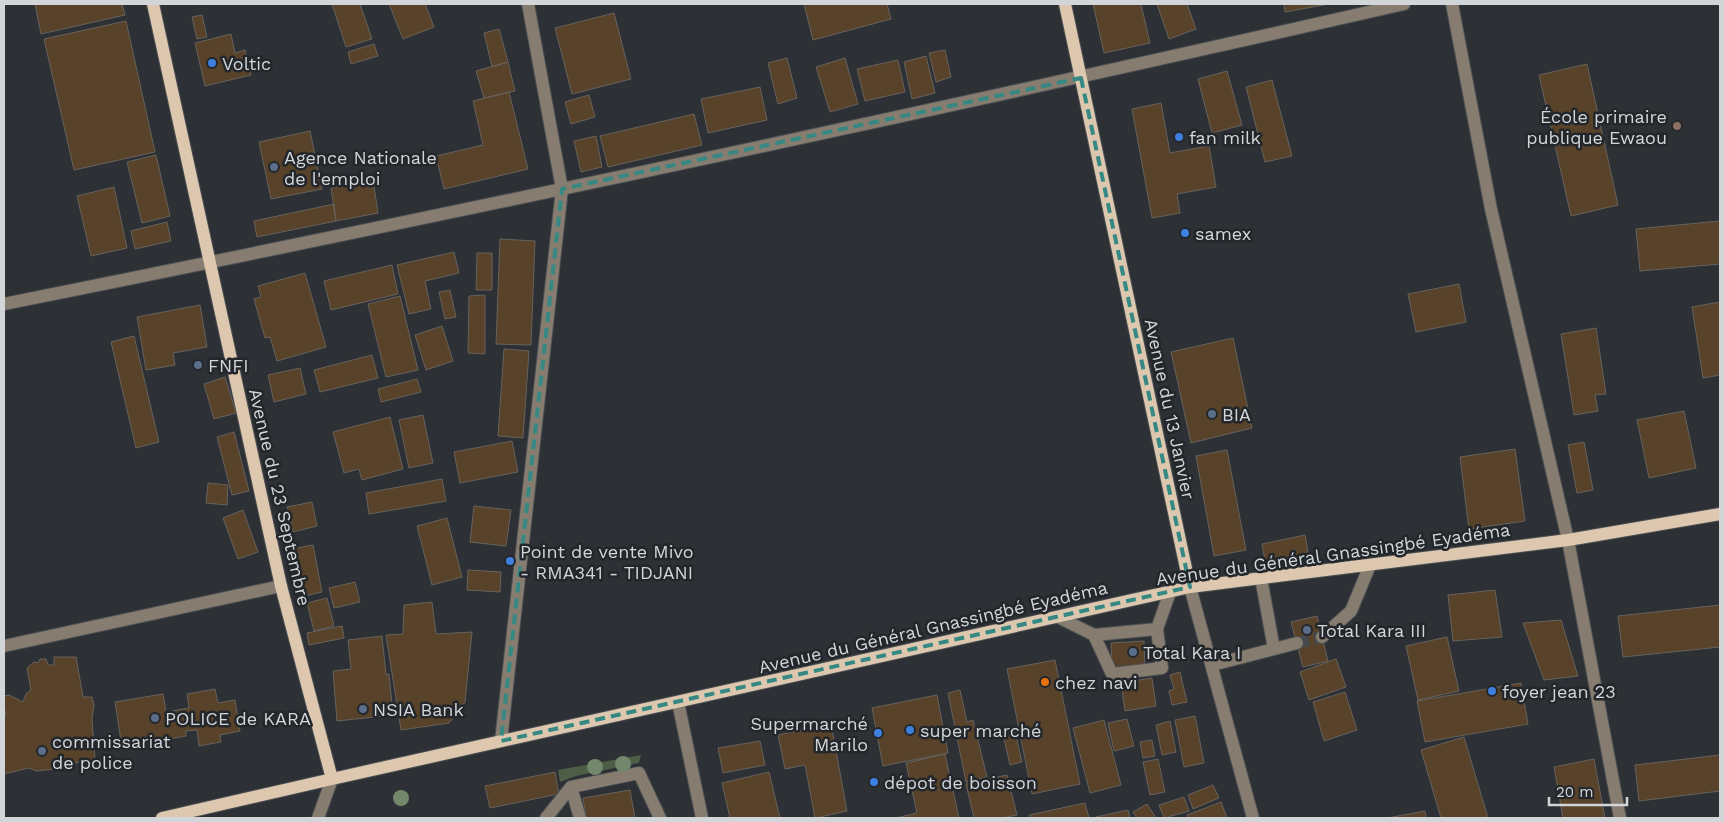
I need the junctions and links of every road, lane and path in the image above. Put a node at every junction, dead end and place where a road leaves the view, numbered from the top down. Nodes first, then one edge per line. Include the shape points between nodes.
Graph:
1 (153, 4) edge
2 (528, 4) edge
3 (1065, 4) edge
4 (1404, 4) edge
5 (1452, 4) edge
6 (1081, 78) junction
7 (562, 189) junction
8 (210, 263) junction
9 (4, 304) edge
10 (1720, 514) edge
11 (1568, 540) junction
12 (1370, 565) junction
13 (1261, 578) junction
14 (281, 586) junction
15 (1190, 588) junction
16 (1170, 592) junction
17 (1058, 617) junction
18 (1157, 629) junction
19 (1094, 635) junction
20 (1322, 637) tunnel mouth
21 (1297, 643) tunnel mouth
22 (4, 646) edge
23 (1274, 649) junction
24 (1212, 665) junction
25 (678, 702) junction
26 (501, 741) junction
27 (332, 779) junction
28 (571, 787) junction
29 (583, 814) edge
30 (162, 818) edge
31 (318, 818) edge
32 (546, 818) edge
33 (660, 818) edge
34 (702, 818) edge
35 (1253, 818) edge
36 (1620, 818) edge

1 - 8 main road, Avenue du 23 Septembre
2 - 7 street
3 - 6 main road, Avenue du 13 Janvier
4 - 6 street
5 - 11 street via 1491,209
6 - 7 street
6 - 15 main road, Avenue du 13 Janvier
7 - 8 street
7 - 26 street
8 - 9 street
8 - 14 main road, Avenue du 23 Septembre
10 - 11 main road, Avenue du Général Gnassingbé Eyadéma
11 - 12 main road, Avenue du Général Gnassingbé Eyadéma
11 - 36 street
12 - 13 main road, Avenue du Général Gnassingbé Eyadéma
12 - 20 street via 1351,611
13 - 15 main road, Avenue du Général Gnassingbé Eyadéma
13 - 23 street
14 - 22 street
14 - 27 main road, Avenue du 23 Septembre
15 - 16 main road, Avenue du Général Gnassingbé Eyadéma
15 - 24 street, Avenue du 13 Janvier
16 - 17 main road, Avenue du Général Gnassingbé Eyadéma
16 - 18 street
17 - 19 street
17 - 25 main road, Avenue du Général Gnassingbé Eyadéma
18 - 19 street
18 - 19 street via 1162,668 1112,674
21 - 23 street
23 - 24 street
24 - 35 street, Avenue du 13 Janvier
25 - 26 main road, Avenue du Général Gnassingbé Eyadéma
25 - 34 street
26 - 27 main road, Avenue du Général Gnassingbé Eyadéma
27 - 30 main road, Avenue du Général Gnassingbé Eyadéma
27 - 31 street
28 - 29 street
28 - 32 street
28 - 33 street via 639,773

